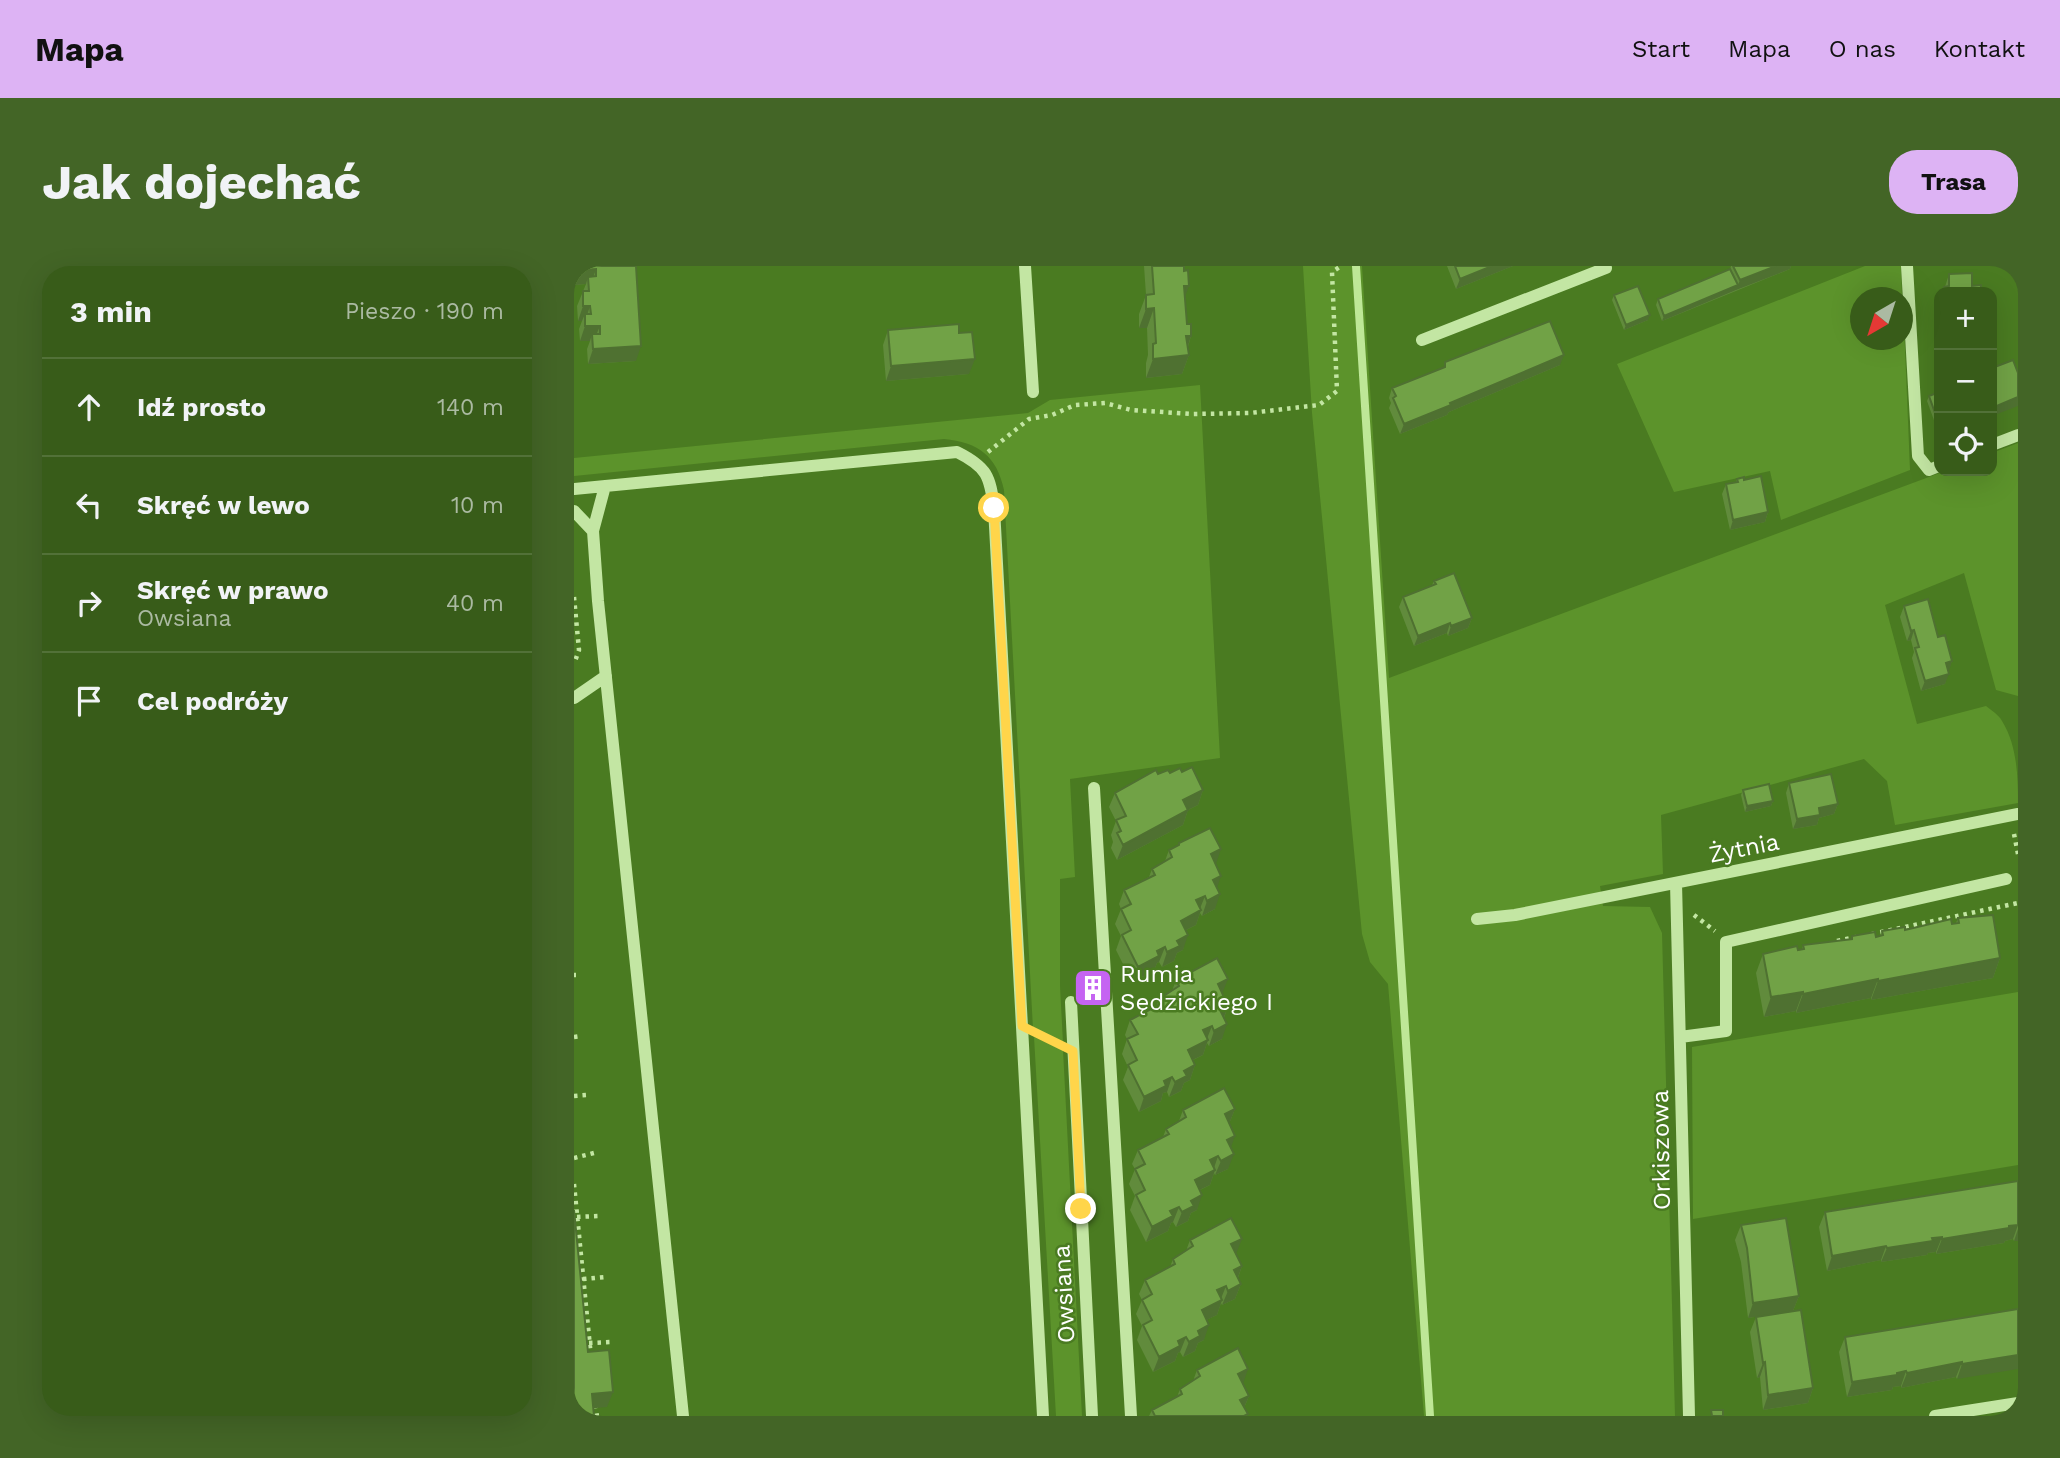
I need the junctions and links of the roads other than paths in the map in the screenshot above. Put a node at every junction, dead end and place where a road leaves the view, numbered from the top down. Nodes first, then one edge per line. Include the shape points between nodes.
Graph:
1 (1025, 266) edge
2 (1605, 266) edge
3 (1907, 266) edge
4 (1422, 340) dead end
5 (1033, 392) dead end
6 (2018, 435) edge
7 (1997, 443) edge
8 (1934, 468) edge
9 (605, 485) junction
10 (574, 489) edge
11 (574, 511) edge
12 (593, 531) junction
13 (606, 676) junction
14 (574, 698) edge
15 (1094, 788) dead end
16 (2018, 814) edge
17 (2006, 879) dead end
18 (1676, 883) junction
19 (1477, 919) dead end
20 (1071, 1002) dead end
21 (1680, 1037) junction
22 (2018, 1403) edge
23 (683, 1416) edge
24 (1043, 1416) edge
25 (1092, 1416) edge
26 (1131, 1416) edge
27 (1689, 1416) edge
28 (1935, 1416) edge

1 - 5 street
2 - 4 street
3 - 8 street via 1918,456 1928,470
6 - 7 street
9 - 10 street
9 - 12 street
9 - 24 street via 957,452 985,471 994,508
11 - 12 street
12 - 13 street
13 - 14 street
13 - 23 street
15 - 26 street
16 - 18 street, Żytnia
17 - 21 street via 1726,942 1726,1031
18 - 19 street, Żytnia
18 - 21 street, Orkiszowa
20 - 25 street, Owsiana
21 - 27 street, Orkiszowa
22 - 28 street

